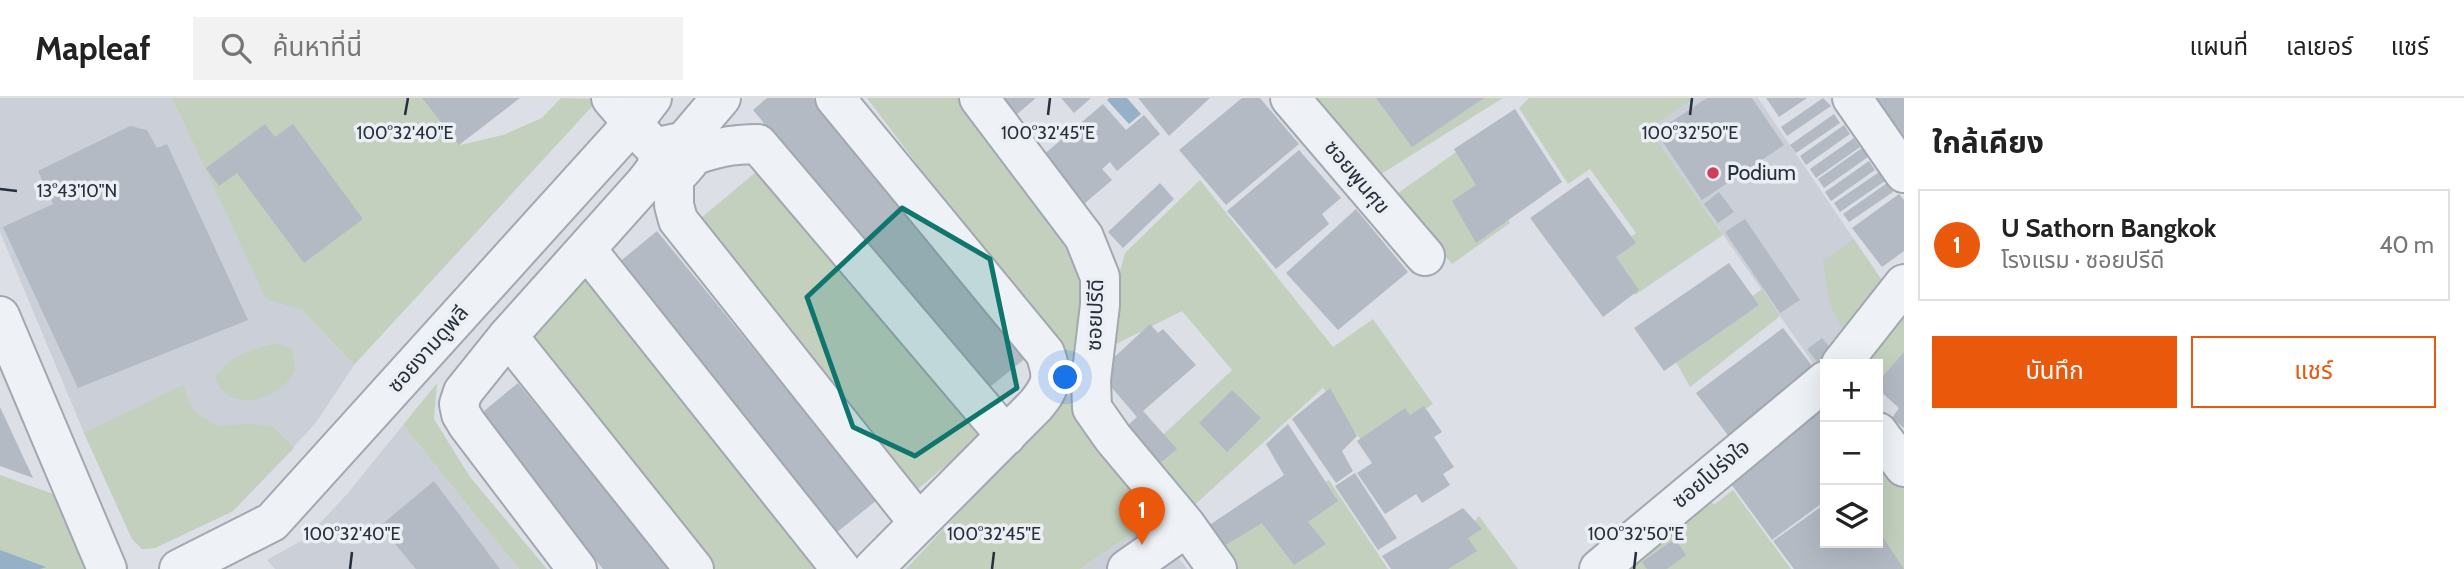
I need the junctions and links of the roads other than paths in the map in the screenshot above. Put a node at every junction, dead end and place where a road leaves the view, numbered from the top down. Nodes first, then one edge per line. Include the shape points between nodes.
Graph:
1 (722, 98) edge
2 (835, 98) edge
3 (979, 98) edge
4 (1290, 98) edge
5 (1852, 98) edge
6 (657, 139) edge
7 (1904, 173) edge
8 (587, 250) junction
9 (1425, 256) dead end
10 (1904, 284) edge
11 (0, 316) edge
12 (508, 336) junction
13 (1845, 359) edge
14 (1820, 385) edge
15 (1006, 436) junction
16 (1883, 439) edge
17 (1904, 467) edge
18 (918, 522) junction
19 (1187, 527) junction
20 (107, 569) edge
21 (179, 569) edge
22 (577, 569) edge
23 (694, 569) edge
24 (841, 569) edge
25 (873, 569) edge
26 (1127, 569) edge
27 (1217, 569) edge
28 (1599, 569) edge

1 - 6 street
2 - 15 street via 1045,353 1051,369 1049,388
3 - 19 street, ซอยปรีดี via 1084,237 1100,277 1092,408
4 - 9 street, ซอยพูนศุข
5 - 7 street
6 - 8 street
6 - 15 street via 713,148 758,144
6 - 18 street via 678,220
6 - 21 street, ซอยงามดูพลี via 272,522
8 - 12 street
8 - 24 street
10 - 13 street
11 - 20 street
12 - 22 street via 463,392 461,414
12 - 23 street
14 - 28 street, ซอยโปร่งใจ
15 - 18 street
16 - 17 street
18 - 25 street
19 - 26 street
19 - 27 street, ซอยปรีดี

